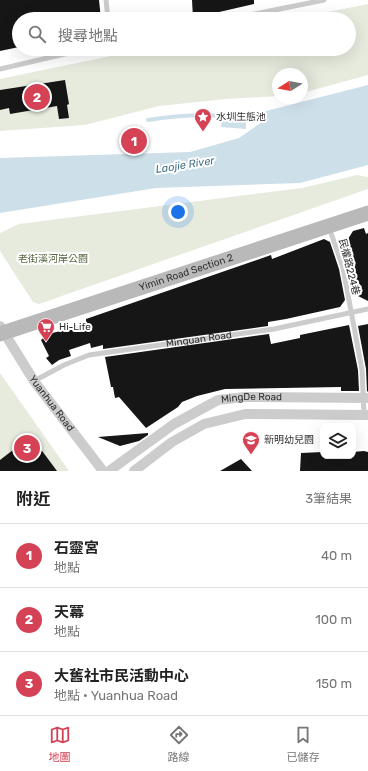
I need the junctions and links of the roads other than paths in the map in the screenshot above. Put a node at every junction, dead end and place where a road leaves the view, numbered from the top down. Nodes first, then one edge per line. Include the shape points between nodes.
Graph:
1 (106, 0) edge
2 (324, 0) edge
3 (107, 12) edge
4 (265, 12) edge
5 (56, 56) edge
6 (0, 69) edge
7 (368, 213) edge
8 (329, 226) junction
9 (368, 310) edge
10 (351, 313) junction
11 (1, 331) edge
12 (34, 381) junction
13 (366, 398) edge
14 (366, 415) edge
15 (103, 471) edge
16 (109, 471) edge
17 (134, 471) edge

1 - 3 lane
2 - 4 lane
5 - 6 lane
7 - 8 street, Yimin Road Section 2
8 - 10 lane, 民權路224巷 via 342,268
8 - 11 street, Yimin Road Section 2
9 - 10 lane, Minquan Road
10 - 12 lane, Minquan Road via 274,329 89,356 64,365
10 - 13 lane, 民權路224巷
11 - 12 street, Yuanhua Road
12 - 15 street, Yuanhua Road
13 - 14 lane, 民權路224巷
13 - 16 street, MingDe Road via 245,397 218,400 174,424
14 - 17 street, MingDe Road via 245,414 204,424 172,442

